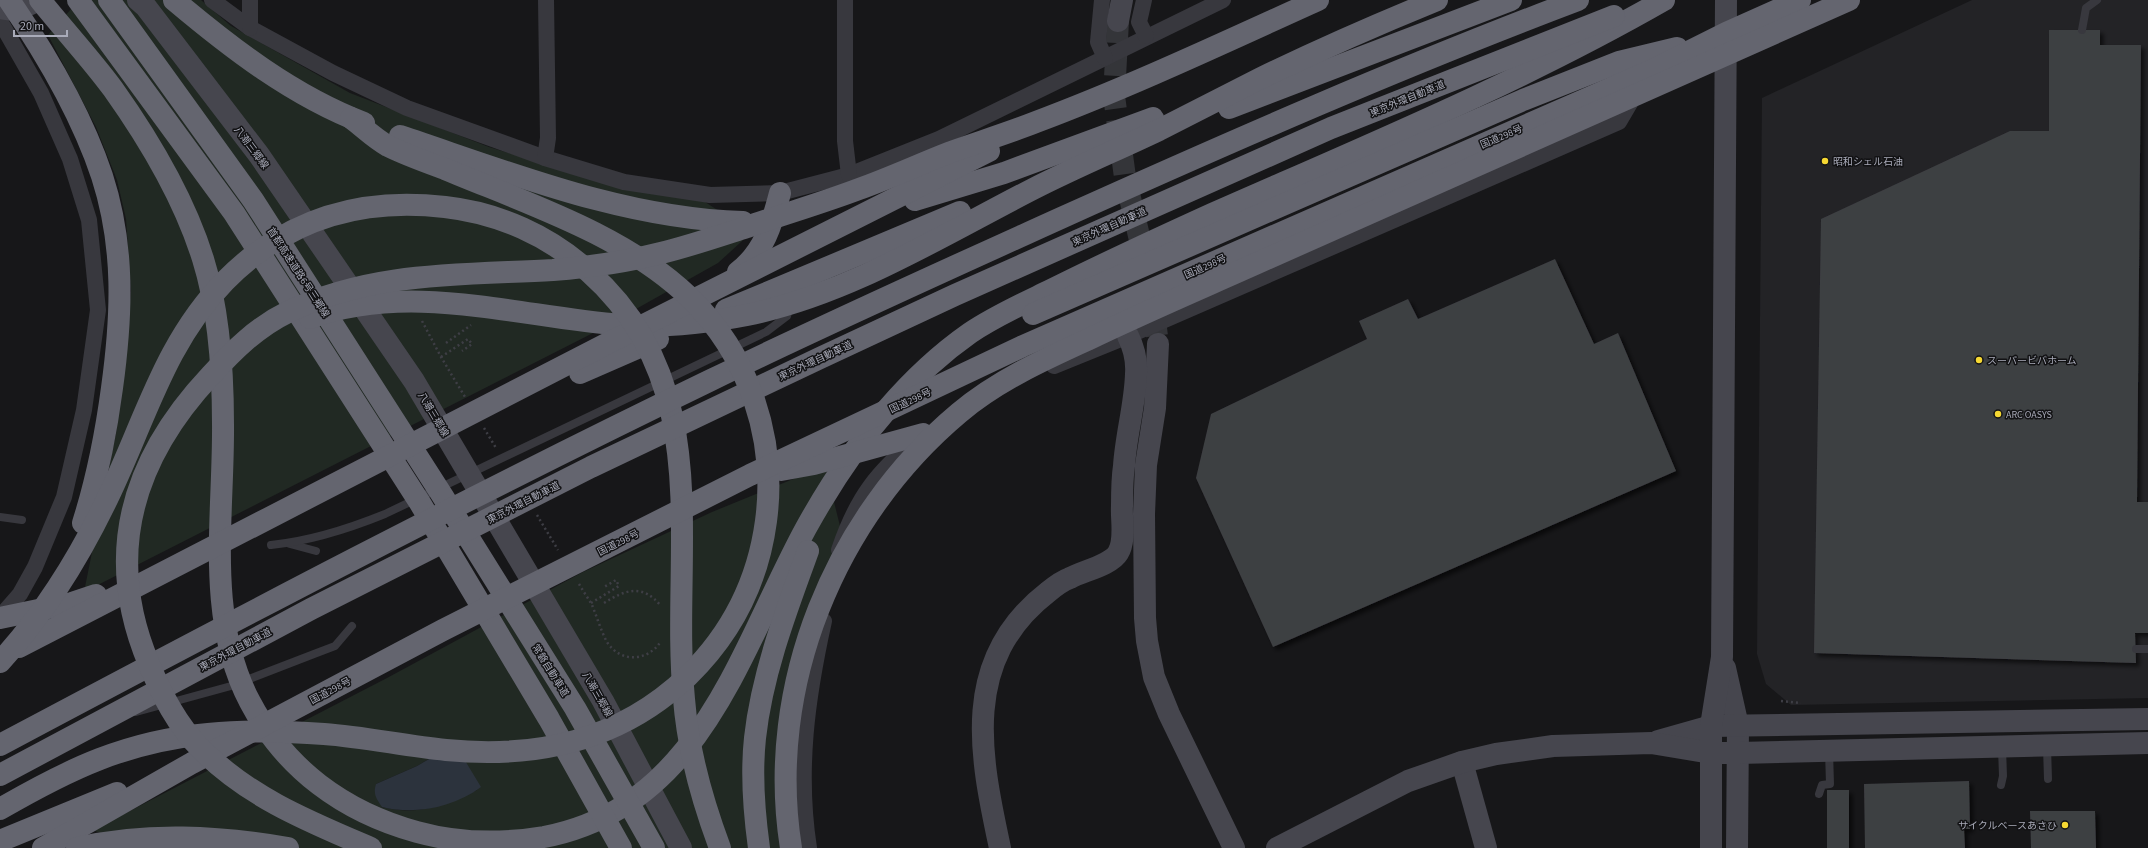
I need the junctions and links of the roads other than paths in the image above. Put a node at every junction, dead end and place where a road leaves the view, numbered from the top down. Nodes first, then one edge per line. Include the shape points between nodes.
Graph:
1 (9, 0) edge
2 (39, 0) edge
3 (78, 0) edge
4 (109, 0) edge
5 (174, 0) edge
6 (212, 0) edge
7 (250, 0) edge
8 (546, 0) edge
9 (845, 0) edge
10 (1102, 0) edge
11 (1122, 0) edge
12 (1144, 0) edge
13 (1223, 0) edge
14 (1287, 0) edge
15 (1318, 0) edge
16 (1436, 0) edge
17 (1511, 0) edge
18 (1578, 0) edge
19 (1654, 0) edge
20 (1664, 0) edge
21 (1726, 0) edge
22 (1800, 0) edge
23 (1849, 0) edge
24 (2097, 0) edge
25 (142, 2) edge
26 (0, 8) edge
27 (0, 20) edge
28 (1118, 21) tunnel mouth
29 (250, 28) junction
30 (2082, 30) dead end
31 (1146, 36) junction
32 (1720, 36) junction
33 (1105, 58) junction
34 (1648, 72) junction
35 (1263, 77) junction
36 (351, 118) junction
37 (545, 158) junction
38 (849, 175) junction
39 (780, 193) junction
40 (798, 279) junction
41 (714, 291) junction
42 (1128, 336) junction
43 (1158, 344) tunnel mouth
44 (224, 361) junction
45 (497, 401) junction
46 (879, 419) junction
47 (923, 434) junction
48 (853, 453) junction
49 (750, 475) junction
50 (442, 495) joint
51 (0, 517) edge
52 (22, 520) dead end
53 (288, 544) junction
54 (270, 546) dead end
55 (316, 551) dead end
56 (155, 575) junction
57 (52, 596) junction
58 (0, 617) edge
59 (352, 626) dead end
60 (2136, 649) dead end
61 (2148, 649) edge
62 (0, 657) edge
63 (1722, 657) junction
64 (0, 662) edge
65 (2148, 718) edge
66 (106, 719) junction
67 (1712, 726) junction
68 (1738, 726) junction
69 (1651, 743) junction
70 (2148, 743) edge
71 (2047, 744) junction
72 (0, 745) edge
73 (2002, 745) junction
74 (1829, 750) junction
75 (1711, 753) junction
76 (1738, 753) junction
77 (1462, 762) junction
78 (192, 763) junction
79 (0, 775) edge
80 (2048, 780) dead end
81 (2001, 785) dead end
82 (1819, 794) dead end
83 (0, 809) edge
84 (82, 826) junction
85 (0, 841) edge
86 (43, 848) edge
87 (78, 848) edge
88 (134, 848) edge
89 (288, 848) edge
90 (371, 848) edge
91 (621, 848) edge
92 (654, 848) edge
93 (681, 848) edge
94 (720, 848) edge
95 (759, 848) edge
96 (791, 848) edge
97 (808, 848) edge
98 (1000, 848) edge
99 (1234, 848) edge
100 (1277, 848) edge
101 (1486, 848) edge
102 (1711, 848) edge
103 (1737, 848) edge

1 - 57 highway via 55,74 91,147 102,176 110,209 117,240 120,272 121,304 117,346 98,470 73,552
2 - 26 street via 25,8
2 - 48 highway via 109,84 137,124 177,195 191,226 205,263 218,336 224,425 220,559 229,644 247,697 278,745 312,780 352,807 428,835 508,841 564,833 617,810 642,795 681,756 712,714 738,668 806,529
3 - 91 highway via 234,213 420,503 549,719
4 - 50 highway, 首都高速道路6号三郷線 via 253,200
5 - 36 highway via 225,41 284,82
6 - 29 street
7 - 29 street
8 - 37 street via 548,138
9 - 38 street via 846,142
10 - 33 street via 1098,42
11 - 28 street
12 - 31 street via 1139,22
13 - 31 street
14 - 41 highway
15 - 44 highway via 1138,81 1036,122 786,214 661,253 608,263 559,269 423,277 364,285 288,312 248,338
16 - 35 highway
17 - 40 highway via 1004,194
18 - 72 highway via 1472,40 1228,143 715,378 278,598
19 - 66 highway, 東京外環自動車道 via 1331,128 955,295 591,467 304,613
20 - 46 highway via 1598,38 1466,102 1128,251 1006,312 968,335 938,358 903,391
21 - 32 street
22 - 32 highway, 国道298号
23 - 96 highway via 1132,318 1008,379 960,412 916,455 877,503 844,554 818,610 798,675 787,742 787,806
24 - 30 lane via 2086,8
25 - 93 street, 八潮三郷線 via 259,155 414,381 603,701
27 - 58 street via 42,93 70,159 88,220 98,310 84,410 64,497 35,567 20,594
29 - 37 street via 333,74 407,108
31 - 33 street
32 - 34 highway, 国道298号
32 - 46 highway via 1619,62 1522,100 989,333 937,366
32 - 63 street
33 - 38 street via 938,139
34 - 42 street via 1619,122
34 - 49 highway, 国道298号 via 1023,346
35 - 36 highway via 1004,173 927,197 832,218 778,222 701,220 613,204 446,152
35 - 44 highway via 1159,130 1051,180 895,260 821,294 772,310 702,322 624,325 460,304 380,303 335,310 313,317
36 - 83 highway via 385,145 603,236 652,266 671,281 703,310 719,330 733,352 755,400 767,452 769,480 765,534 748,591 736,616 707,657 672,691 608,730 568,744 529,750 473,752 304,732 207,734 147,743 118,751 62,774
37 - 39 street via 624,182 710,195
38 - 39 street
39 - 41 highway via 769,232 759,251 745,267
40 - 45 highway via 559,382
40 - 53 lane via 787,316 766,332 385,514 341,531
41 - 45 highway
42 - 47 street via 1018,381
42 - 98 street via 1134,349 1136,373 1124,466 1122,541 1118,553 1108,562 1069,578 1047,593 1026,613 1005,641 994,663 983,700 981,730 986,775
43 - 99 street via 1155,408 1146,465 1144,514 1147,641 1154,677 1169,714
44 - 90 highway via 202,384 167,429 142,481 133,508 126,557 127,583 136,630 155,679 178,721 198,746 218,765 241,784 296,816
45 - 56 highway
46 - 48 highway
47 - 49 highway via 814,464
47 - 97 street via 892,460 861,498 839,550 805,727 802,788
48 - 95 highway via 811,544 765,683 753,765 753,793
49 - 78 highway, 国道298号 via 436,634
50 - 92 highway, 常磐自動車道 via 575,708
51 - 52 lane
53 - 54 lane
53 - 55 lane
56 - 58 highway via 72,603
56 - 62 highway
57 - 64 highway via 35,621
57 - 94 highway via 76,559 112,490 163,369 180,338 224,282 270,243 326,216 355,208 420,204 486,215 519,227 546,239 571,255 596,277 621,305 640,333 667,394 679,453 682,487 684,701 698,782
59 - 66 lane via 335,646 231,686
60 - 61 lane
63 - 67 street
63 - 68 street
65 - 68 street
66 - 79 highway, 東京外環自動車道
67 - 68 street
67 - 69 street
67 - 75 street
68 - 76 street
69 - 75 street
69 - 77 street via 1554,746 1496,754
70 - 71 street
71 - 73 street
71 - 80 lane
73 - 74 street
73 - 81 lane
74 - 76 street
74 - 82 lane via 1830,784 1822,785
75 - 76 street
75 - 102 street
76 - 103 street
77 - 100 street via 1408,781
77 - 101 street
78 - 84 highway, 国道298号
78 - 85 highway
84 - 86 highway, 国道298号
84 - 88 highway
87 - 89 highway via 134,839 204,837

